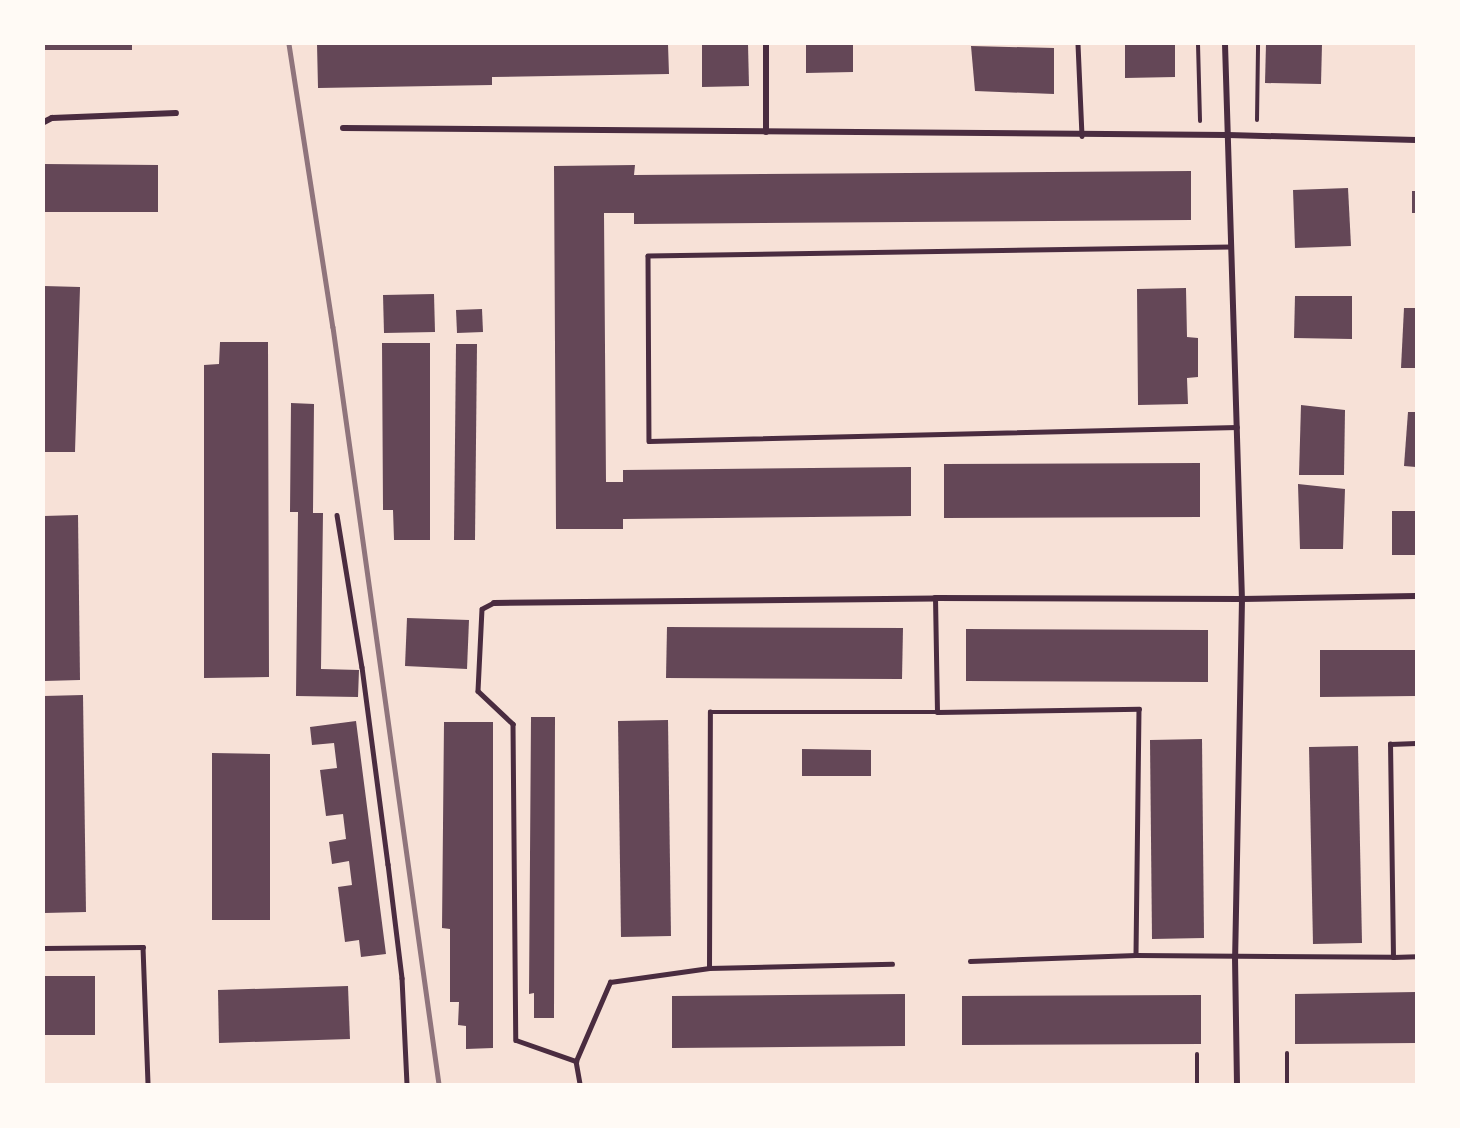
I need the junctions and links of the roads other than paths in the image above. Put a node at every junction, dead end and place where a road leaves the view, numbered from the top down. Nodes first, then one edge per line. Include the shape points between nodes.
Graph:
1 (766, 44) edge
2 (1078, 44) edge
3 (1225, 44) edge
4 (176, 113) dead end
5 (44, 122) edge
6 (343, 128) dead end
7 (766, 132) junction
8 (1228, 135) junction
9 (1082, 136) junction
10 (1416, 140) edge
11 (1231, 247) junction
12 (1237, 428) junction
13 (337, 515) dead end
14 (1416, 596) edge
15 (935, 598) junction
16 (1242, 599) junction
17 (494, 603) joint
18 (937, 712) junction
19 (1416, 743) edge
20 (44, 948) edge
21 (1136, 955) junction
22 (1416, 956) edge
23 (1235, 957) junction
24 (1393, 957) junction
25 (970, 962) dead end
26 (892, 964) dead end
27 (709, 968) junction
28 (576, 1061) junction
29 (148, 1084) edge
30 (407, 1084) edge
31 (580, 1084) edge
32 (1237, 1084) edge

1 - 7 street
2 - 9 lane
3 - 8 street
4 - 5 street via 52,118
6 - 7 street
7 - 9 street
8 - 9 street
8 - 10 street
8 - 11 street
11 - 12 street
11 - 12 lane via 648,256 649,441
12 - 16 street
13 - 30 lane via 388,864 402,978
14 - 16 street
15 - 16 street
15 - 17 street
15 - 18 lane
16 - 23 street
17 - 28 lane via 482,609 478,691 513,724 516,1040
18 - 21 lane via 1139,709
18 - 27 lane via 710,712
19 - 24 lane via 1390,744
20 - 29 lane via 143,947
21 - 23 lane
21 - 25 lane
22 - 24 lane
23 - 24 lane
23 - 32 street
26 - 27 lane
27 - 28 lane via 610,982
28 - 31 lane

